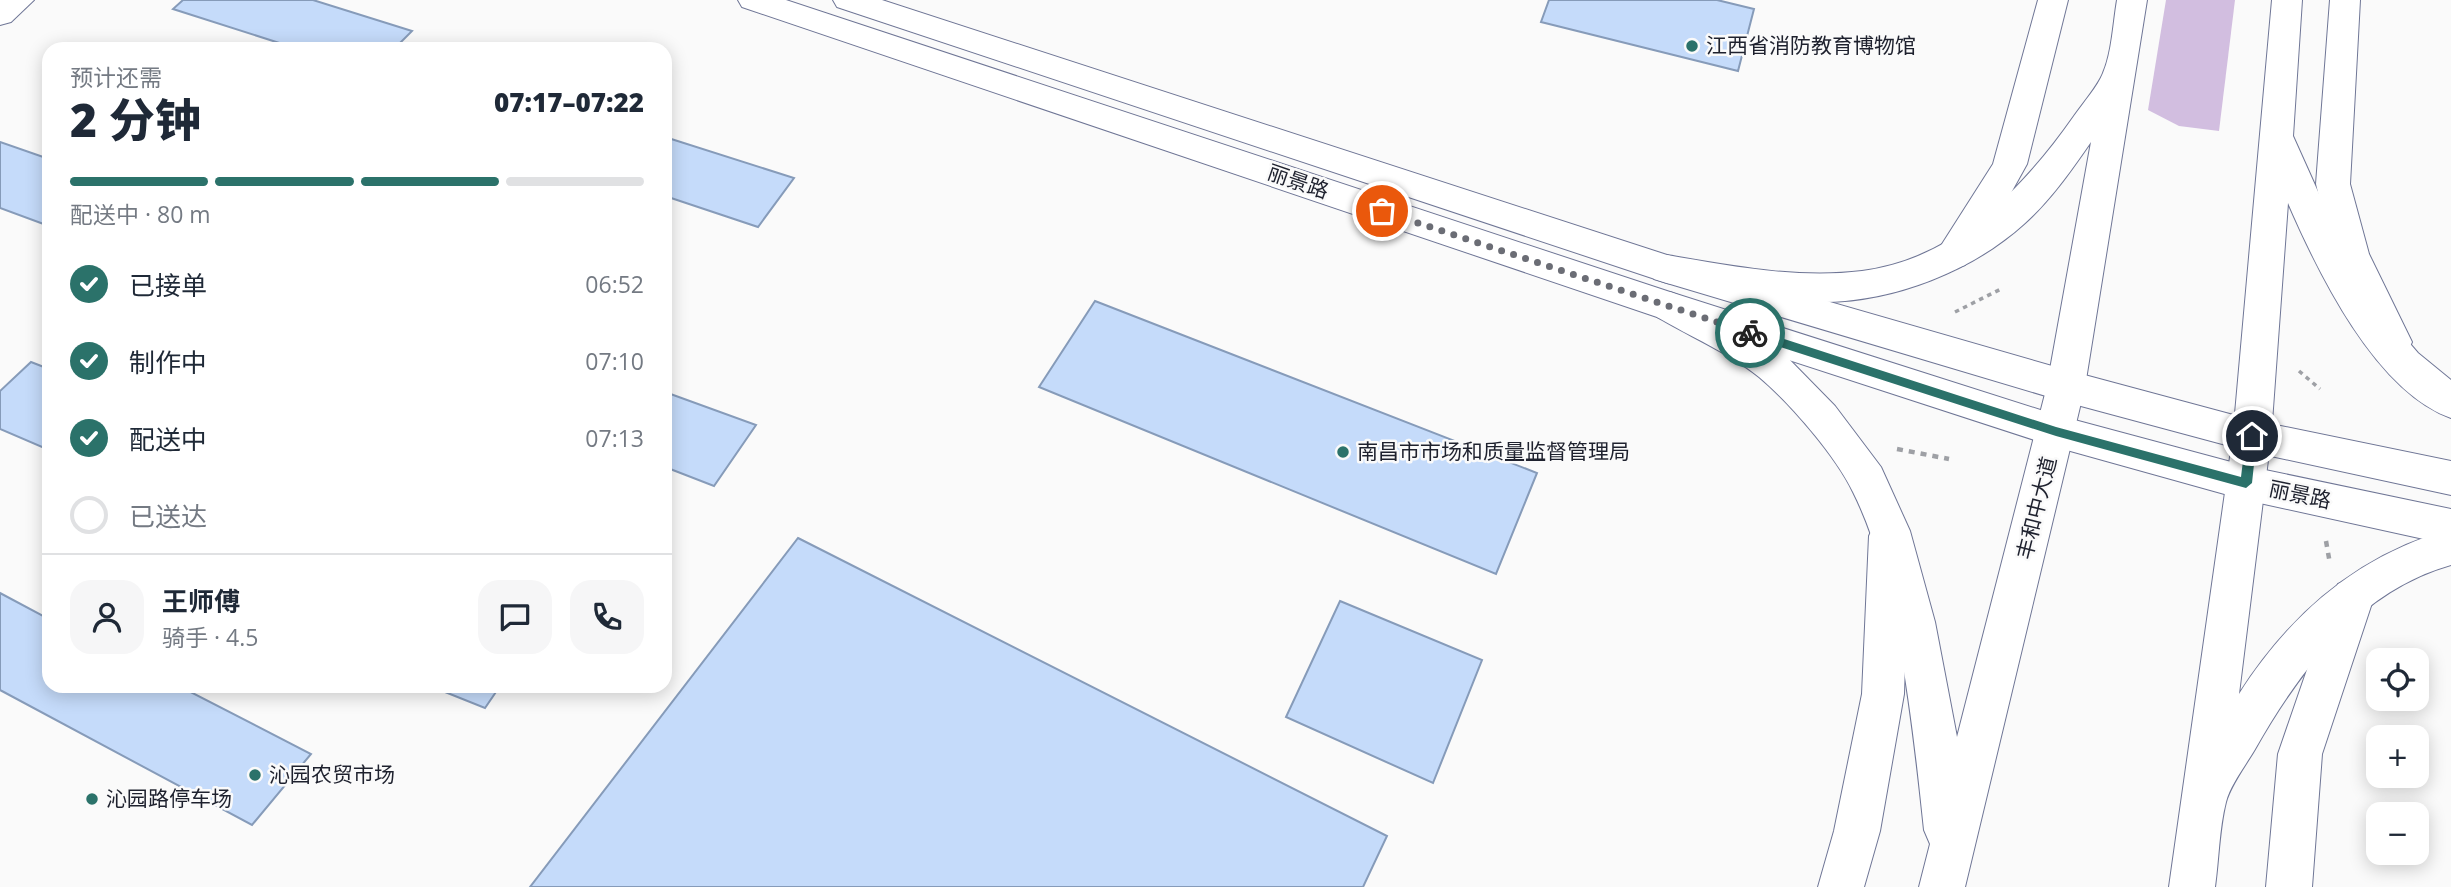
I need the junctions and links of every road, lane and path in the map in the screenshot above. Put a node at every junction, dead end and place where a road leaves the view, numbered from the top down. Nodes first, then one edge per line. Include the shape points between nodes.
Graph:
1 (19, 0) edge
2 (753, 0) edge
3 (848, 0) edge
4 (2053, 0) edge
5 (2132, 0) edge
6 (2287, 0) edge
7 (2346, 0) edge
8 (0, 14) edge
9 (2120, 75) junction
10 (2276, 135) junction
11 (1953, 255) junction
12 (1669, 288) junction
13 (2003, 288) dead end
14 (1945, 318) dead end
15 (2404, 363) junction
16 (2294, 367) dead end
17 (2066, 386) junction
18 (2320, 389) dead end
19 (2451, 402) edge
20 (2056, 431) junction
21 (2252, 436) junction
22 (1885, 446) dead end
23 (1949, 458) dead end
24 (2451, 478) edge
25 (2246, 483) junction
26 (2451, 527) edge
27 (1890, 531) junction
28 (2451, 547) edge
29 (2353, 597) junction
30 (2205, 793) junction
31 (1946, 871) edge
32 (1841, 887) edge
33 (2192, 887) edge
34 (2289, 887) edge

1 - 8 main road
2 - 12 main road, 丽景路
3 - 12 main road, 丽景路
4 - 11 main road via 2010,164
5 - 9 main road, 丰和中大道
6 - 10 main road
7 - 15 main road via 2333,184 2351,254
9 - 11 main road via 2068,149 2014,213
9 - 17 main road, 丰和中大道
10 - 15 main road via 2314,225 2353,299
10 - 21 main road
11 - 12 main road via 1895,280 1836,288
12 - 17 main road, 丽景路
12 - 20 main road, 丽景路
12 - 27 main road via 1771,365 1822,417 1867,479
13 - 14 path
15 - 19 main road
16 - 18 path
17 - 20 main road, 丰和中大道
17 - 21 main road, 丽景路
20 - 25 main road, 丽景路
20 - 31 main road, 丰和中大道
21 - 24 main road, 丽景路
21 - 25 main road
22 - 23 path
25 - 26 main road, 丽景路
25 - 30 main road
27 - 31 main road via 1914,622 1936,740
27 - 32 main road via 1883,694 1857,831
28 - 29 main road via 2394,568
29 - 30 main road via 2338,607 2280,670
29 - 34 main road via 2300,754
30 - 33 main road

